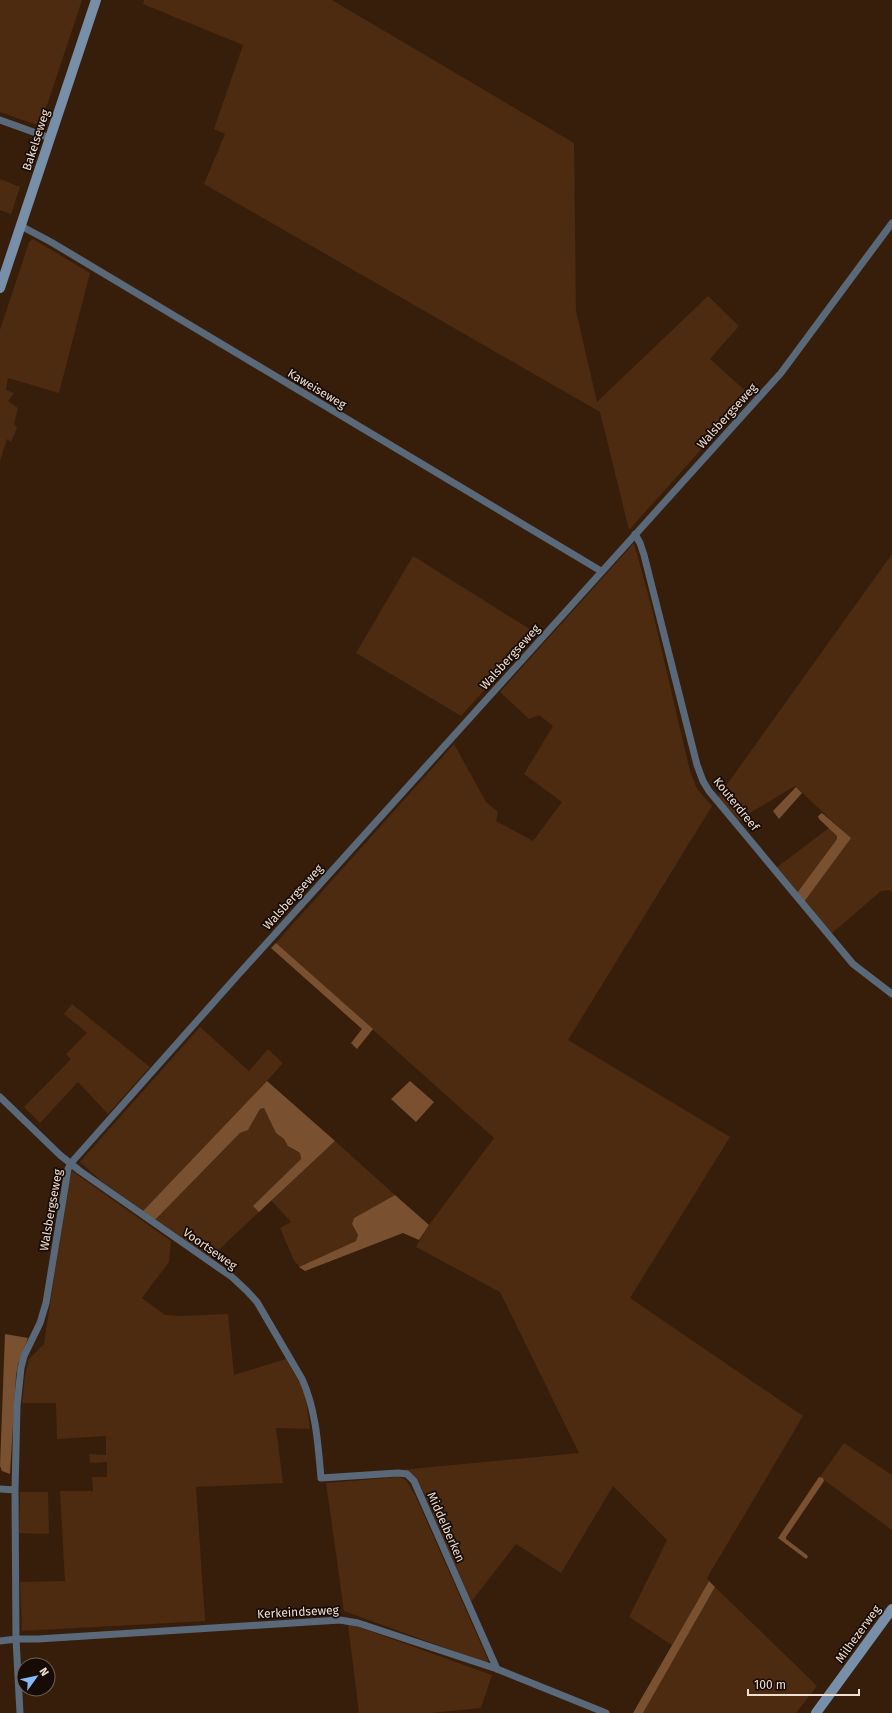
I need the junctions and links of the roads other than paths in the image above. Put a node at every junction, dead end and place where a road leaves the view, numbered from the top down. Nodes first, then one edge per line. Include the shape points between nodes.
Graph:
1 (96, 0) edge
2 (0, 120) edge
3 (50, 138) junction
4 (892, 222) edge
5 (21, 226) junction
6 (0, 288) edge
7 (635, 534) junction
8 (602, 571) junction
9 (892, 994) edge
10 (0, 1097) edge
11 (71, 1163) junction
12 (321, 1478) joint
13 (0, 1489) edge
14 (15, 1490) junction
15 (892, 1609) edge
16 (16, 1639) junction
17 (0, 1641) edge
18 (497, 1669) junction
19 (20, 1713) edge
20 (606, 1713) edge
21 (816, 1713) edge

1 - 3 main road, Bakelseweg
2 - 3 street
3 - 5 main road, Bakelseweg
4 - 7 street, Walsbergseweg via 781,372
5 - 6 main road, Bakelseweg
5 - 8 street, Kaweiseweg
7 - 8 street, Walsbergseweg
7 - 9 street, Kouterdreef via 644,555 703,781 853,964
8 - 11 street, Walsbergseweg
10 - 11 street, Voortseweg
11 - 12 street, Voortseweg via 232,1278 257,1302 308,1392 314,1416
11 - 14 street, Walsbergseweg via 46,1303 21,1368 17,1406
12 - 18 street, Middelberken via 407,1474 414,1481
13 - 14 street
14 - 16 street, Walsbergseweg
15 - 21 main road, Milhezerweg
16 - 17 street, Kerkeindseweg
16 - 18 street, Kerkeindseweg via 340,1620 358,1623
16 - 19 street, Walsbergseweg
18 - 20 street, Kerkeindseweg

